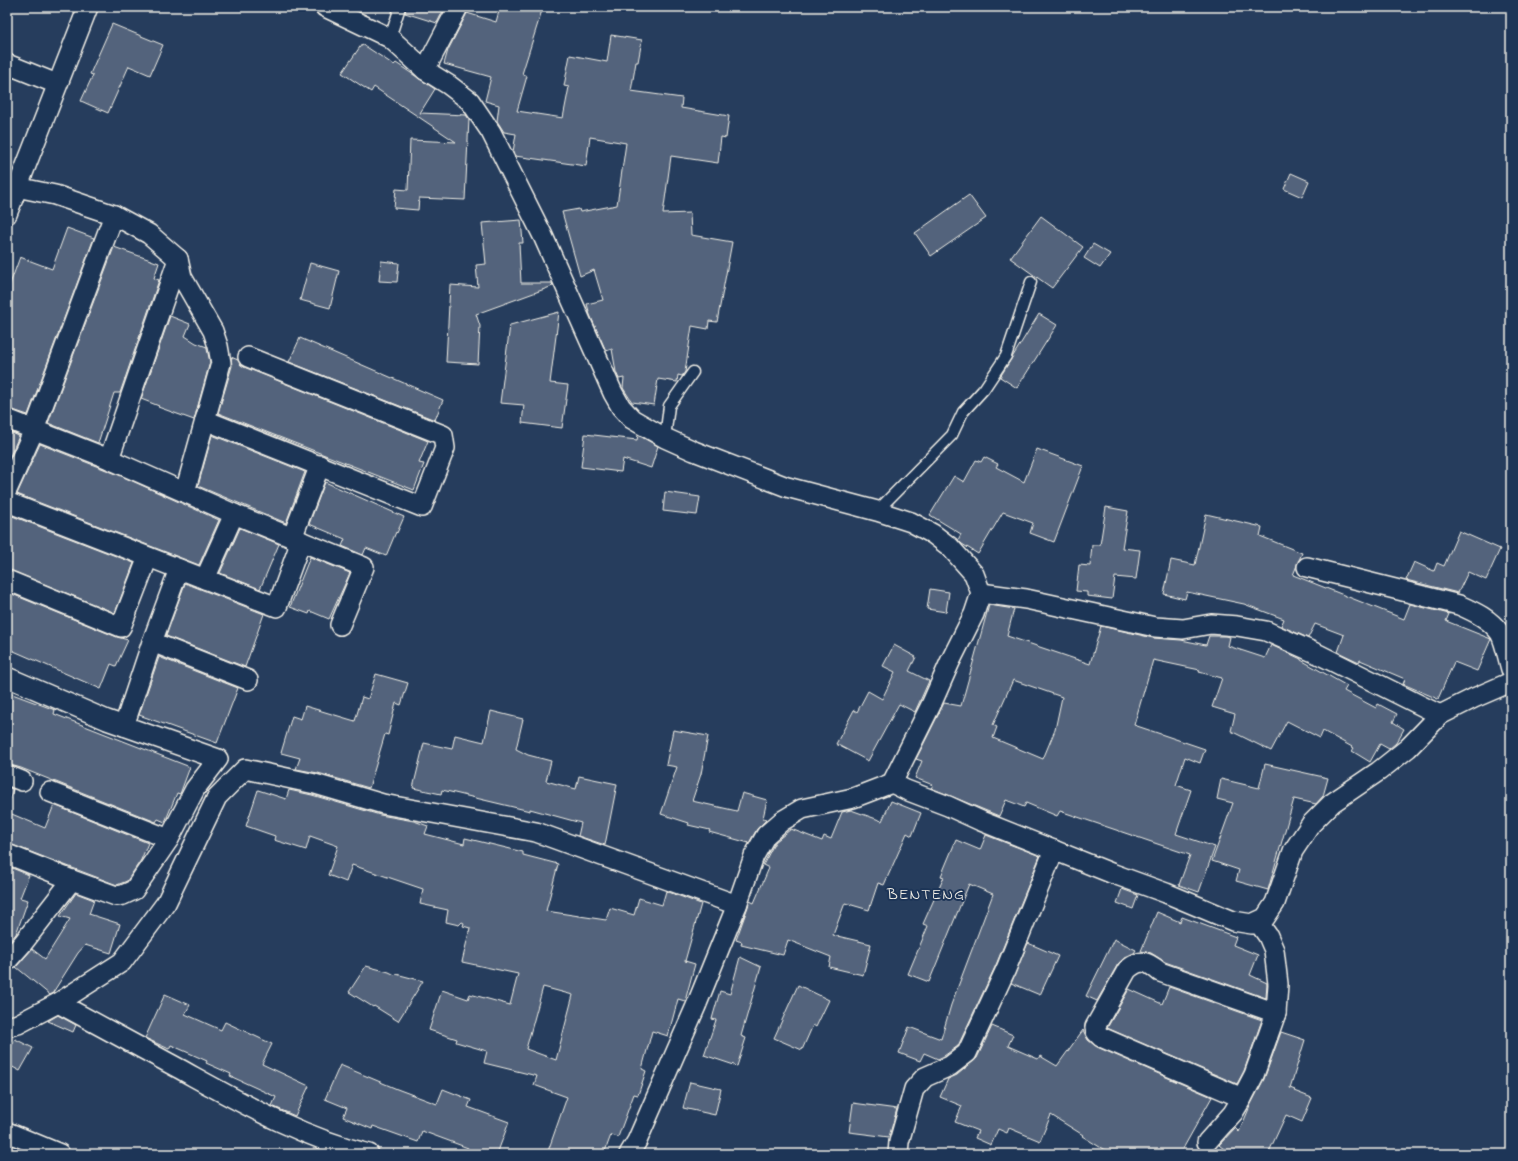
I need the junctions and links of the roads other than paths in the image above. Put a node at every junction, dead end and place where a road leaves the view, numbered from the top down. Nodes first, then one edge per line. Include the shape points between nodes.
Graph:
1 (88, 7) edge
2 (325, 7) edge
3 (400, 7) edge
4 (458, 7) edge
5 (390, 38) junction
6 (7, 64) edge
7 (425, 70) junction
8 (57, 84) junction
9 (12, 186) edge
10 (7, 214) edge
11 (114, 215) junction
12 (178, 260) junction
13 (1031, 282) dead end
14 (248, 357) dead end
15 (693, 372) dead end
16 (7, 419) edge
17 (205, 420) junction
18 (34, 430) junction
19 (665, 438) junction
20 (109, 459) junction
21 (320, 465) junction
22 (7, 490) edge
23 (185, 492) junction
24 (7, 502) edge
25 (877, 510) junction
26 (234, 514) junction
27 (297, 540) junction
28 (148, 557) junction
29 (1307, 567) dead end
30 (179, 569) junction
31 (205, 579) junction
32 (7, 580) edge
33 (981, 593) junction
34 (340, 625) dead end
35 (152, 642) junction
36 (1511, 669) edge
37 (7, 678) edge
38 (248, 680) dead end
39 (1511, 682) edge
40 (1440, 715) junction
41 (124, 726) junction
42 (892, 783) junction
43 (50, 792) dead end
44 (169, 839) junction
45 (1054, 850) junction
46 (7, 854) edge
47 (72, 880) junction
48 (737, 905) junction
49 (1258, 922) junction
50 (15, 940) edge
51 (7, 961) edge
52 (58, 1003) junction
53 (1276, 1013) junction
54 (7, 1027) edge
55 (1242, 1098) junction
56 (7, 1132) edge
57 (1207, 1142) dead end
58 (60, 1154) edge
59 (369, 1154) edge
60 (629, 1154) edge
61 (898, 1154) edge

1 - 8 street
2 - 5 street
3 - 5 lane
4 - 7 street
5 - 7 street
6 - 8 street
7 - 19 street via 470,101 491,132 543,236 621,407 632,419
8 - 9 street
9 - 10 street
9 - 11 street via 55,195
11 - 12 street via 149,234
11 - 18 street
12 - 17 street via 182,277 213,331 218,346 220,363
12 - 20 street
13 - 25 lane via 1006,356 984,389 963,412 952,435
14 - 21 street via 442,435 445,448 422,507
15 - 19 lane via 669,406
16 - 18 street
17 - 21 street
17 - 23 street
18 - 20 street
18 - 22 street
19 - 25 street via 787,486
20 - 23 street
21 - 27 street
23 - 26 street
24 - 28 street
25 - 33 street via 912,522 950,547 974,574
26 - 27 street
26 - 31 street
27 - 31 street via 277,607
27 - 34 street via 364,567
28 - 30 street
28 - 32 street via 121,627
29 - 36 street via 1459,606 1478,614 1490,622 1500,634
30 - 31 street
30 - 35 street
33 - 40 street via 1026,599 1155,627 1183,629 1211,624 1266,631
33 - 42 street via 974,614 932,705
35 - 38 street
35 - 41 street
37 - 41 street
39 - 40 street
40 - 49 street via 1408,748 1332,803 1311,824 1293,850 1275,903 1265,918
41 - 44 street via 218,758 196,789
42 - 45 street
42 - 48 street via 853,798 802,809 782,821 766,835 754,856
43 - 44 street
44 - 47 street via 134,890 123,895 108,894
45 - 49 street via 1233,921 1252,924
45 - 61 street via 1006,969 966,1053 950,1066 925,1077 914,1089
46 - 47 street
47 - 50 street
48 - 52 street via 536,832 383,804 315,784 245,769 217,797 166,903 122,962
48 - 60 street via 687,1027
49 - 53 street via 1274,950 1278,984
50 - 51 street
52 - 54 street
52 - 59 street via 238,1102 309,1136
53 - 55 street via 1254,1075
53 - 55 street via 1160,972 1150,963 1142,962 1127,970 1095,1027 1101,1037
55 - 57 street
56 - 58 street

